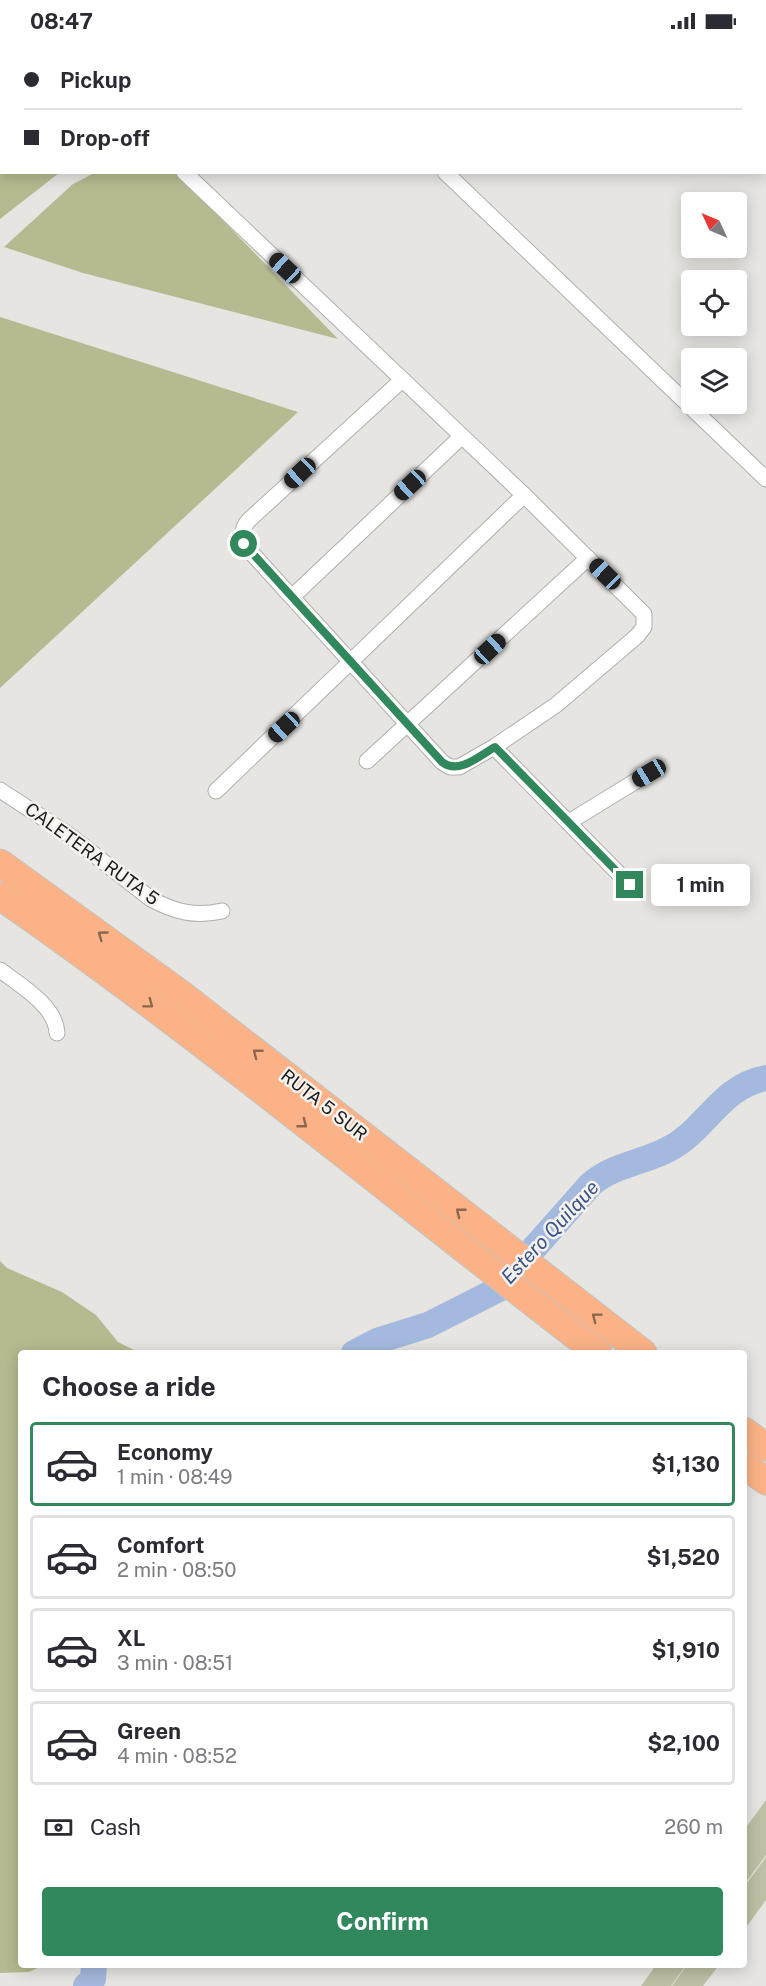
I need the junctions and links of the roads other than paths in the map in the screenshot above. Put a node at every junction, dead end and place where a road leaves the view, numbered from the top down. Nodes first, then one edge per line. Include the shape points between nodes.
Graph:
1 (186, 174) edge
2 (447, 174) edge
3 (402, 380) junction
4 (461, 437) junction
5 (766, 479) edge
6 (524, 495) junction
7 (588, 558) junction
8 (292, 597) junction
9 (352, 662) junction
10 (407, 725) junction
11 (495, 747) junction
12 (367, 761) dead end
13 (649, 773) dead end
14 (0, 790) edge
15 (216, 791) dead end
16 (569, 822) junction
17 (0, 863) edge
18 (630, 885) dead end
19 (0, 896) edge
20 (222, 911) dead end
21 (0, 970) edge
22 (57, 1034) dead end
23 (594, 1350) edge
24 (639, 1350) edge
25 (747, 1433) edge
26 (766, 1448) edge
27 (747, 1467) edge
28 (766, 1481) edge

1 - 3 street
2 - 5 street
3 - 4 street
3 - 8 street via 243,528 244,544
4 - 6 street
4 - 8 street
6 - 7 street
6 - 9 street
7 - 10 street
7 - 11 street via 641,610 644,627 567,696
8 - 9 street
9 - 10 street
9 - 15 street
10 - 11 street via 450,767 459,767
10 - 12 street
11 - 16 street
13 - 16 street
14 - 20 street, CALETERA RUTA 5 via 69,835 152,899 178,912
16 - 18 street
24 -> 17 highway, RUTA 5 SUR via 181,994
19 -> 23 highway, RUTA 5 SUR via 125,986
21 - 22 street via 47,1009
25 - 26 highway
27 - 28 highway

